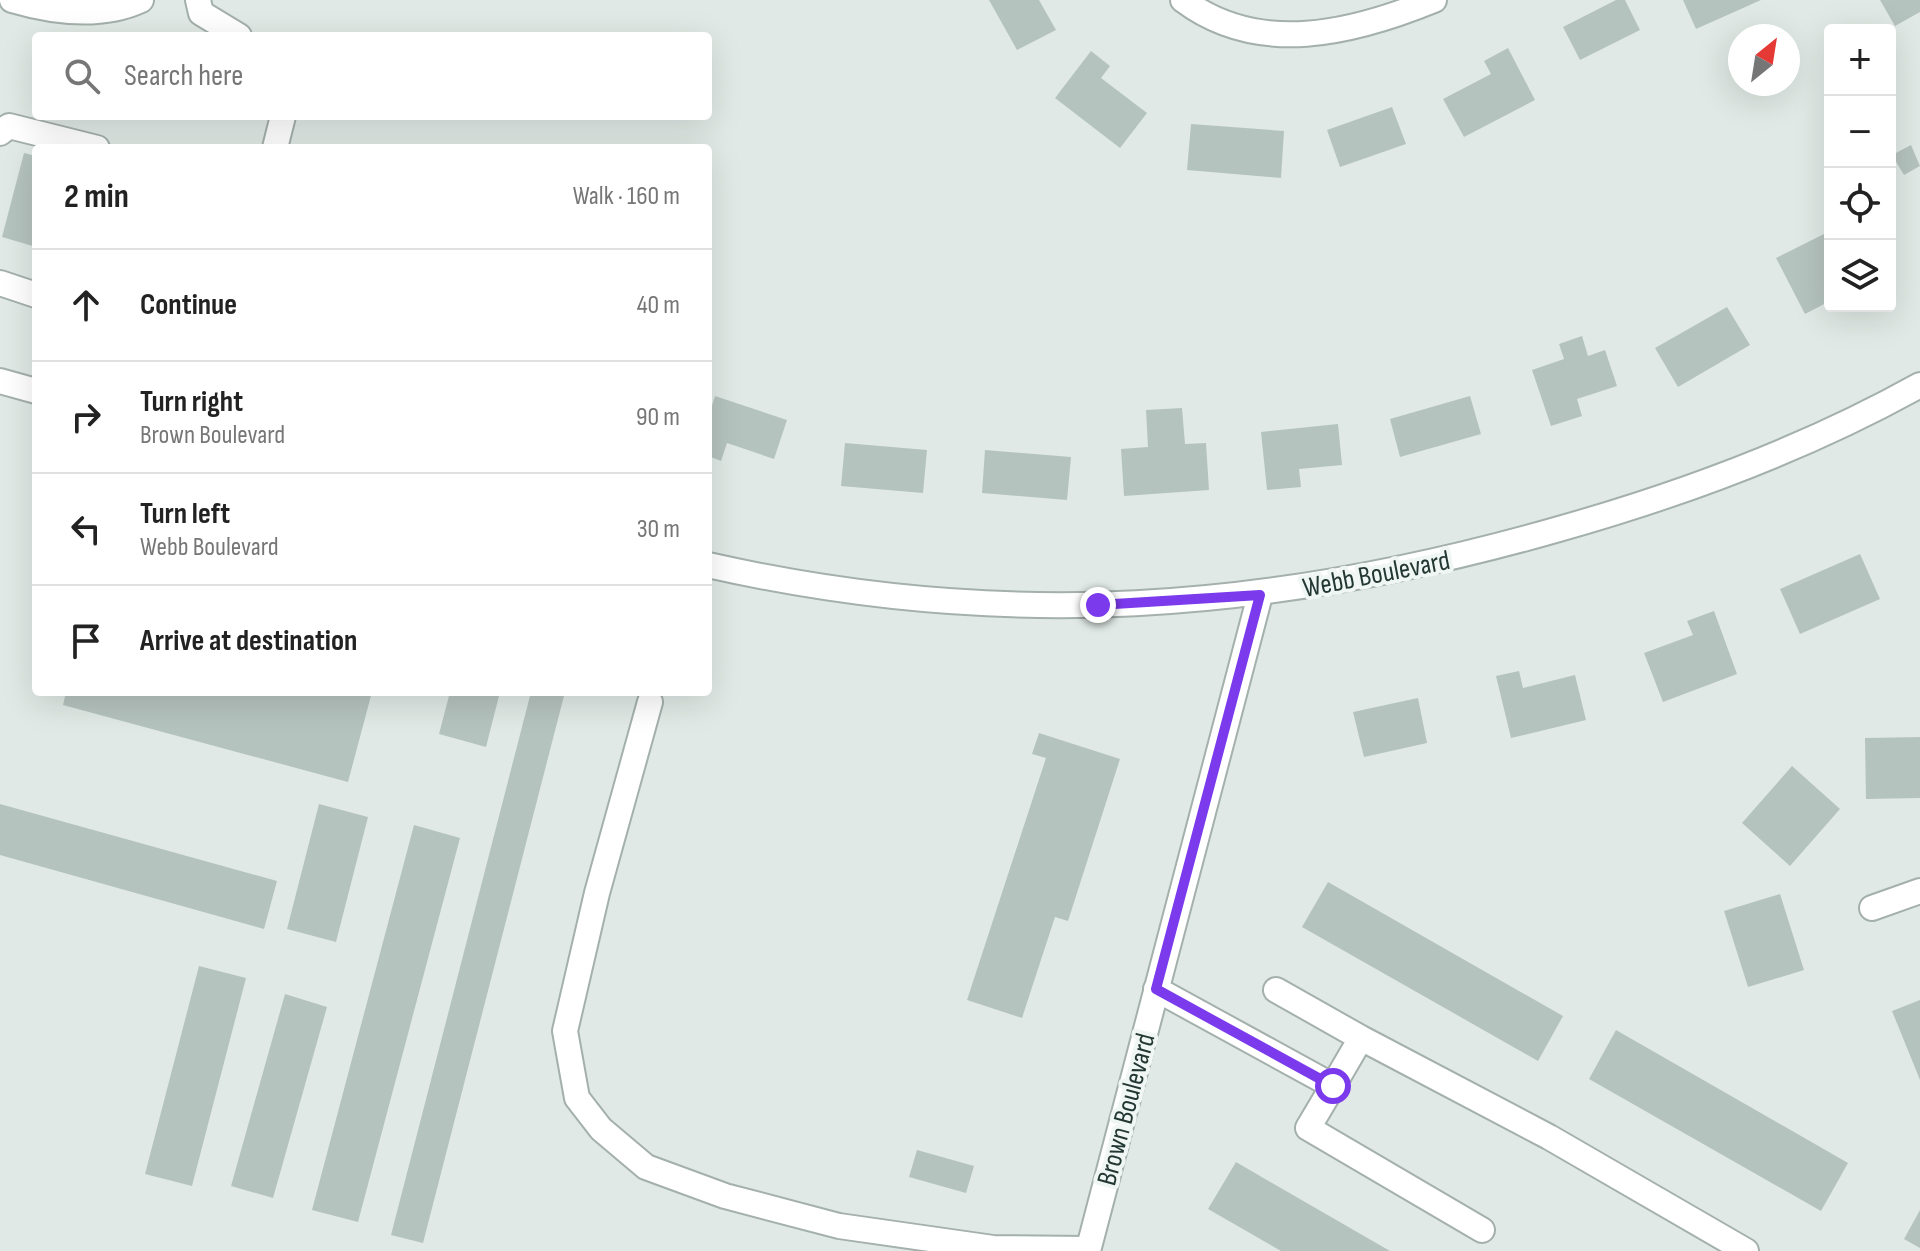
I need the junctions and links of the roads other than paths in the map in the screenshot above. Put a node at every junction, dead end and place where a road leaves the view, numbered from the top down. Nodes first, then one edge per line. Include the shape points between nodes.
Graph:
1 (12, 0) edge
2 (141, 0) edge
3 (198, 0) edge
4 (1183, 0) edge
5 (1434, 0) edge
6 (232, 32) edge
7 (282, 120) edge
8 (0, 133) edge
9 (81, 144) edge
10 (276, 144) edge
11 (0, 283) edge
12 (32, 294) edge
13 (0, 381) edge
14 (1920, 385) edge
15 (32, 390) edge
16 (712, 566) edge
17 (1260, 595) junction
18 (650, 702) dead end
19 (1920, 891) edge
20 (1872, 908) dead end
21 (1156, 989) junction
22 (1276, 990) dead end
23 (1361, 1038) junction
24 (1333, 1086) junction
25 (1482, 1230) dead end
26 (1088, 1250) edge
27 (1746, 1251) edge

1 - 2 street via 46,10 120,10
3 - 6 street via 201,13
4 - 5 street via 1228,25 1289,37 1383,21
7 - 10 street
8 - 9 street via 9,126
11 - 12 street
13 - 15 street
14 - 17 street, Webb Boulevard via 1753,463 1593,519 1447,560
16 - 17 street, Webb Boulevard via 936,602 1098,605
17 - 21 street, Brown Boulevard
18 - 26 street via 565,1031 577,1098 593,1119 646,1167 796,1215 993,1248
19 - 20 street
21 - 24 street
21 - 26 street, Brown Boulevard
22 - 23 street
23 - 24 street
23 - 27 street via 1549,1137
24 - 25 street via 1308,1128

